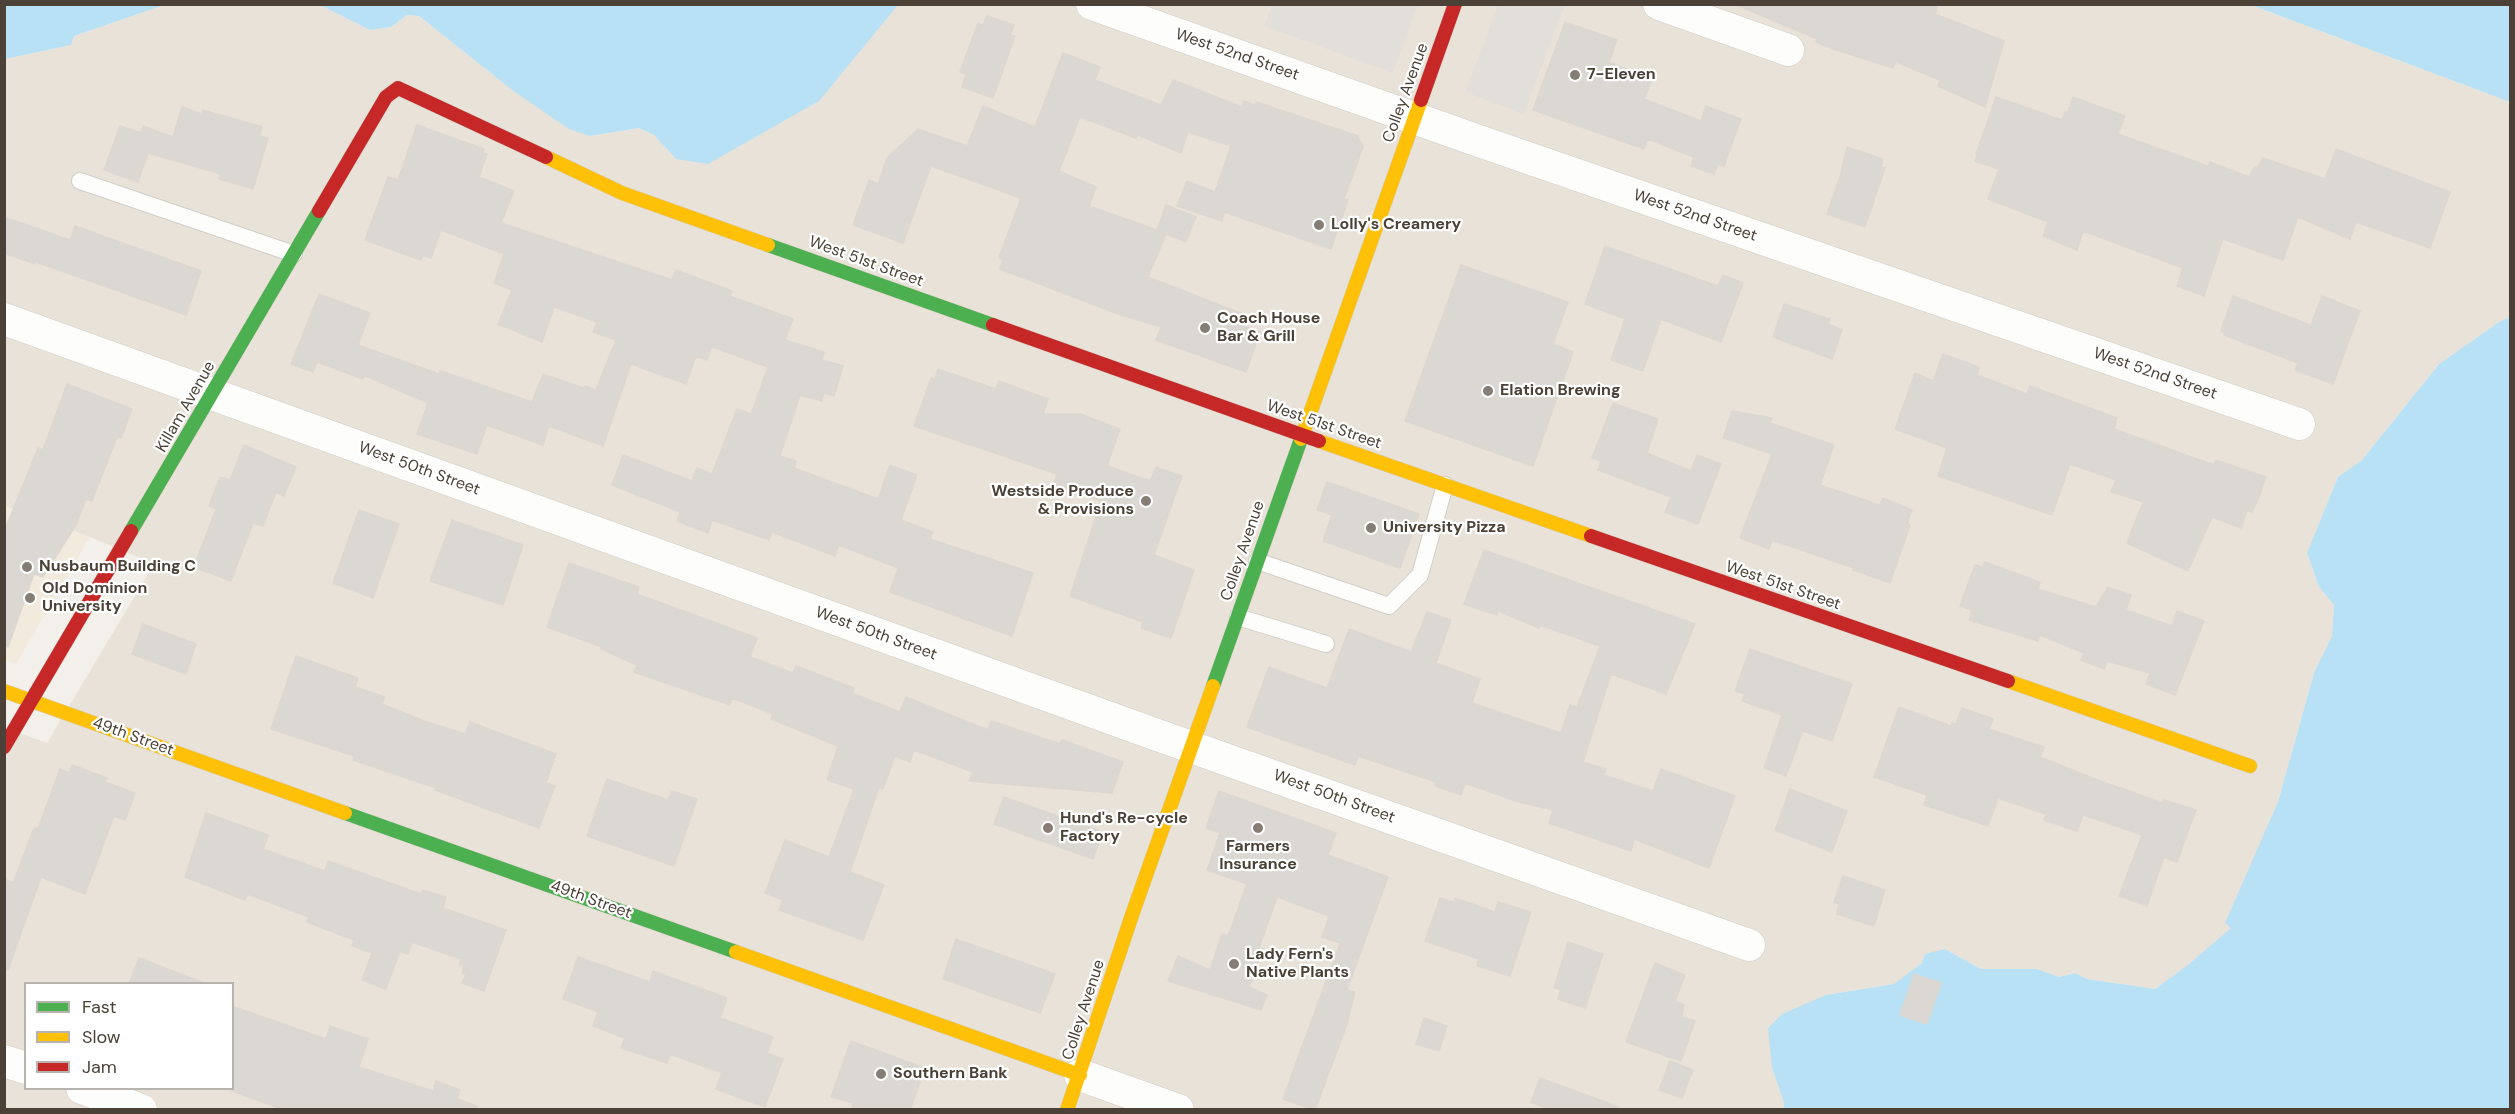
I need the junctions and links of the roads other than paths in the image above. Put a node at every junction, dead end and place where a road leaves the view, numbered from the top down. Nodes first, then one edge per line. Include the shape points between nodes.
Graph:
1 (1092, 4) edge
2 (1455, 4) edge
3 (1659, 4) edge
4 (1788, 51) dead end
5 (398, 88) joint
6 (1415, 118) junction
7 (80, 181) dead end
8 (294, 254) junction
9 (4, 319) edge
10 (212, 395) junction
11 (2299, 424) dead end
12 (1301, 435) junction
13 (1445, 485) junction
14 (1257, 561) junction
15 (1238, 617) junction
16 (1326, 644) dead end
17 (4, 691) edge
18 (31, 701) junction
19 (4, 747) edge
20 (1192, 747) junction
21 (2250, 766) dead end
22 (1749, 945) dead end
23 (4, 1061) edge
24 (24, 1067) edge
25 (1080, 1075) junction
26 (85, 1090) edge
27 (141, 1110) edge
28 (1067, 1110) edge
29 (1178, 1110) edge

1 - 6 street, West 52nd Street
2 - 6 street, Colley Avenue
3 - 4 street
5 - 8 street, Killam Avenue via 386,97
5 - 12 street, West 51st Street via 622,193
6 - 11 street, West 52nd Street
6 - 12 street, Colley Avenue
7 - 8 lane
8 - 10 street, Killam Avenue
9 - 10 street, West 50th Street
10 - 18 street, Killam Avenue
10 - 20 street, West 50th Street
12 - 13 street, West 51st Street
12 - 14 street, Colley Avenue
13 - 14 lane via 1420,575 1389,606
13 - 21 street, West 51st Street
14 - 15 street, Colley Avenue
15 - 16 lane
15 - 20 street, Colley Avenue
17 - 18 street, 49th Street
18 - 19 street, Killam Avenue
18 - 25 street, 49th Street
20 - 22 street, West 50th Street
20 - 25 street, Colley Avenue
23 - 24 street
25 - 28 street, Colley Avenue
25 - 29 street, 49th Street
26 - 27 street

